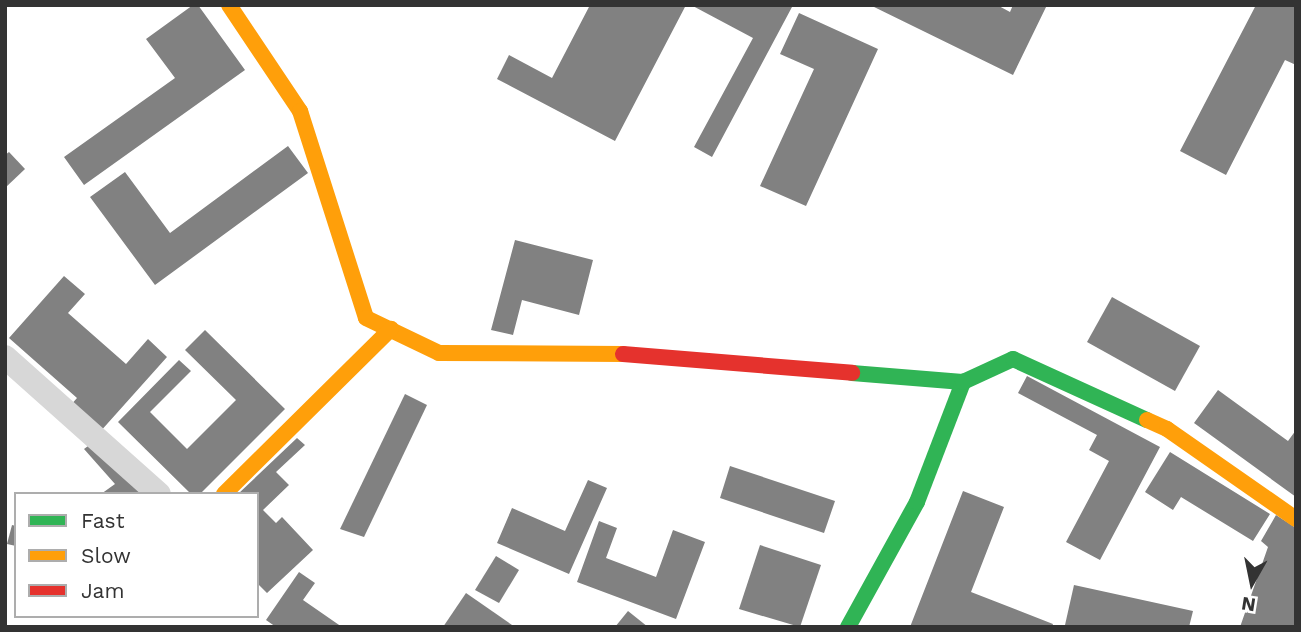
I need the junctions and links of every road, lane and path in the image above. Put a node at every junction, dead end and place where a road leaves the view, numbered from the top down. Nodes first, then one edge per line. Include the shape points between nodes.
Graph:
1 (229, 5) edge
2 (391, 329) junction
3 (5, 357) edge
4 (963, 382) junction
5 (157, 492) edge
6 (226, 492) edge
7 (1296, 519) edge
8 (848, 627) edge

1 - 2 street via 300,111 366,318
2 - 4 street via 439,353 630,354
2 - 6 street
3 - 5 street
4 - 7 street via 1013,359 1167,429
4 - 8 street via 917,502

